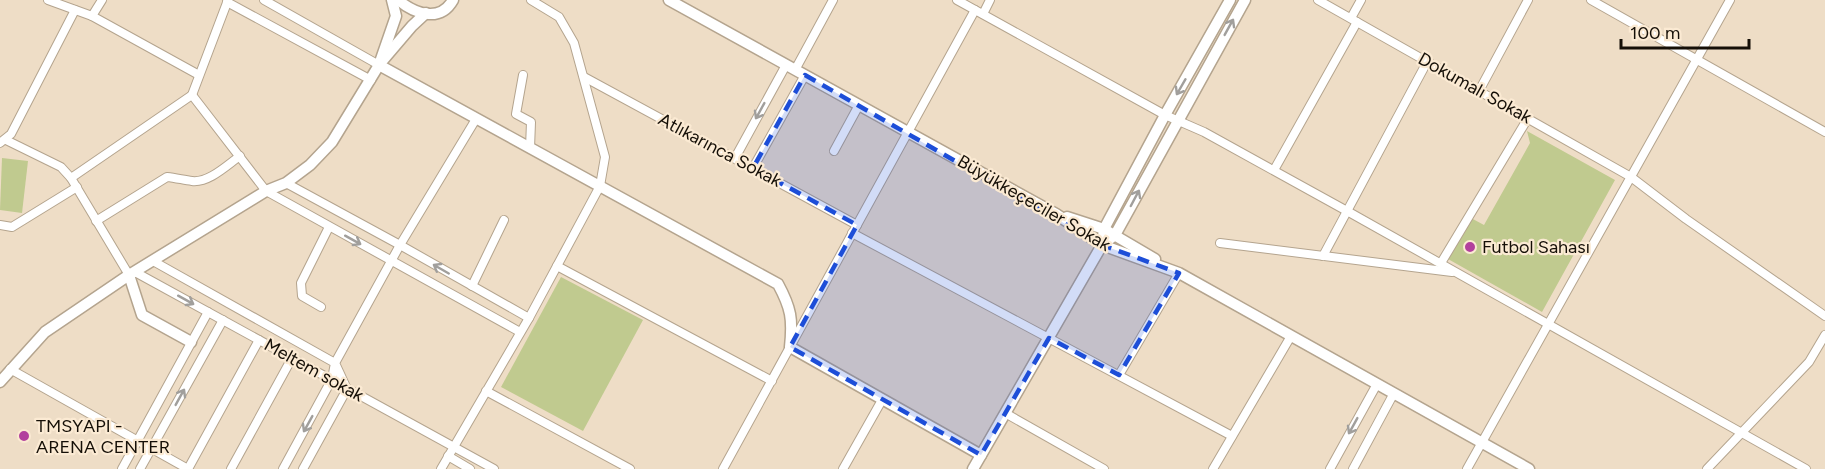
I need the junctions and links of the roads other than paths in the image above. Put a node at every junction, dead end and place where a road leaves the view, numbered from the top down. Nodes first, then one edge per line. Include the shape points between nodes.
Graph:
1 (48, 0) edge
2 (102, 0) edge
3 (264, 0) edge
4 (392, 0) edge
5 (398, 0) edge
6 (453, 0) edge
7 (531, 0) edge
8 (669, 0) edge
9 (833, 0) edge
10 (957, 0) edge
11 (990, 0) edge
12 (1230, 0) edge
13 (1245, 0) edge
14 (1318, 0) edge
15 (1361, 0) edge
16 (1528, 0) edge
17 (1591, 0) edge
18 (1730, 0) edge
19 (227, 1) edge
20 (969, 3) edge
21 (75, 10) junction
22 (979, 12) junction
23 (426, 14) junction
24 (93, 16) junction
25 (1354, 20) junction
26 (1696, 59) junction
27 (1427, 62) junction
28 (379, 65) junction
29 (795, 70) junction
30 (199, 75) junction
31 (523, 75) dead end
32 (584, 77) junction
33 (371, 80) junction
34 (1479, 91) junction
35 (192, 95) junction
36 (859, 105) junction
37 (1165, 115) junction
38 (476, 118) junction
39 (1528, 118) junction
40 (1177, 121) junction
41 (907, 132) junction
42 (1825, 132) edge
43 (3, 141) edge
44 (530, 148) junction
45 (834, 151) dead end
46 (240, 156) junction
47 (735, 158) junction
48 (753, 168) junction
49 (1274, 170) junction
50 (1631, 177) junction
51 (71, 178) junction
52 (286, 183) junction
53 (600, 186) junction
54 (76, 187) junction
55 (266, 190) junction
56 (1347, 211) junction
57 (1056, 214) junction
58 (96, 220) junction
59 (504, 220) dead end
60 (0, 225) edge
61 (857, 225) junction
62 (329, 227) junction
63 (1104, 229) junction
64 (852, 233) junction
65 (1115, 235) junction
66 (1220, 243) dead end
67 (400, 245) junction
68 (1102, 245) junction
69 (1323, 256) junction
70 (153, 261) junction
71 (392, 262) junction
72 (1441, 263) junction
73 (557, 266) junction
74 (1457, 272) junction
75 (132, 273) junction
76 (1179, 273) junction
77 (472, 286) junction
78 (321, 307) dead end
79 (208, 312) junction
80 (1825, 316) edge
81 (529, 318) junction
82 (223, 320) junction
83 (1549, 324) junction
84 (520, 333) junction
85 (1825, 335) edge
86 (1291, 336) junction
87 (1048, 338) junction
88 (259, 340) junction
89 (191, 342) junction
90 (790, 347) junction
91 (292, 358) junction
92 (335, 363) junction
93 (10, 369) junction
94 (1119, 375) junction
95 (332, 379) junction
96 (772, 381) junction
97 (0, 382) edge
98 (1377, 384) junction
99 (347, 389) junction
100 (486, 391) junction
101 (1394, 393) junction
102 (882, 400) junction
103 (1005, 413) junction
104 (1743, 433) junction
105 (1232, 436) junction
106 (137, 440) junction
107 (1482, 443) junction
108 (453, 446) junction
109 (151, 448) junction
110 (981, 455) junction
111 (448, 456) junction
112 (1087, 465) edge
113 (122, 469) edge
114 (140, 469) edge
115 (188, 469) edge
116 (231, 469) edge
117 (283, 469) edge
118 (303, 469) edge
119 (441, 469) edge
120 (470, 469) edge
121 (494, 469) edge
122 (630, 469) edge
123 (723, 469) edge
124 (843, 469) edge
125 (973, 469) edge
126 (1104, 469) edge
127 (1213, 469) edge
128 (1330, 469) edge
129 (1353, 469) edge
130 (1467, 469) edge
131 (1529, 469) edge
132 (1707, 469) edge
133 (1806, 469) edge

1 - 21 street
2 - 24 street
3 - 28 street
4 - 28 street via 396,16
5 - 23 street
6 - 23 street via 448,8 434,15
7 - 32 street via 559,17 574,43
8 - 29 street, Büyükkeçeciler Sokak
9 - 29 street
10 - 20 street
11 - 22 street
12 -> 37 street
40 -> 13 street
14 - 25 street, Dokumalı Sokak
15 - 25 street
16 - 34 street
17 - 26 street
18 - 26 street
19 - 30 street
19 - 33 street
20 - 22 street
21 - 24 street
21 - 43 street via 11,134
22 - 37 street
22 - 41 street
23 - 28 street
24 - 30 street
25 - 27 street, Dokumalı Sokak
25 - 49 street
26 - 42 street
26 - 50 street
27 - 34 street, Dokumalı Sokak
27 - 56 street
28 - 33 street
28 - 38 street
29 - 36 street, Büyükkeçeciler Sokak
29 -> 47 street
29 - 48 street
30 - 35 street
31 - 44 street via 516,114 531,122
32 - 47 street, Atlıkarınca Sokak
32 - 53 street via 605,157
33 - 52 street via 332,142
34 - 39 street, Dokumalı Sokak
35 - 46 street
35 - 51 street
36 - 41 street, Büyükkeçeciler Sokak
36 - 45 street
37 - 40 street
37 - 63 street
38 - 44 street
38 - 67 street
39 - 50 street, Dokumalı Sokak
39 - 72 street
40 - 49 street
65 -> 40 street
41 - 57 street, Büyükkeçeciler Sokak
41 - 61 street
43 - 51 street via 61,167
44 - 53 street
46 - 55 street
46 - 58 street via 202,180 167,177
47 - 48 street, Atlıkarınca Sokak
48 - 61 street, Atlıkarınca Sokak
49 - 56 street
50 - 80 street, Dokumalı Sokak
50 - 83 street
51 - 54 street
52 - 55 street
52 - 67 street
53 - 73 street
53 - 90 street via 778,284 788,302 792,324
54 - 58 street
54 - 60 street via 12,228
55 - 62 street
55 - 70 street
56 - 69 street
56 - 72 street
57 - 63 street
57 - 68 street, Büyükkeçeciler Sokak
58 - 75 street
59 - 77 street
61 - 64 street
62 -> 71 street
62 - 78 street via 301,284 302,296
63 - 65 street
63 - 68 street
64 - 87 street
64 - 90 street
65 - 68 street
65 - 76 street
66 - 69 street
67 - 71 street
77 -> 67 street
68 - 76 street, Büyükkeçeciler Sokak
68 - 87 street
69 - 74 street
70 - 75 street
70 - 92 street, Meltem sokak
71 - 84 street
71 - 92 street
72 - 74 street
73 - 81 street
73 - 96 street
74 - 83 street
75 -> 79 street, Meltem sokak
75 - 89 street via 142,315
75 - 93 street via 45,332
76 - 86 street, Büyükkeçeciler Sokak
76 - 94 street
77 - 81 street
79 - 82 street, Meltem sokak
79 - 89 street
81 - 84 street
82 - 88 street, Meltem sokak
109 -> 82 street
83 - 104 street
83 - 107 street
84 - 100 street
85 - 104 street via 1809,362
86 - 98 street, Büyükkeçeciler Sokak
86 - 105 street
87 - 94 street
87 - 103 street
88 - 91 street, Meltem sokak
88 - 115 street
89 - 106 street
90 - 96 street
90 - 102 street
91 - 95 street, Meltem sokak
91 - 116 street
92 - 95 street
92 - 99 street
93 - 97 street
93 - 106 street
94 - 105 street
95 - 99 street, Meltem sokak
95 -> 117 street
96 - 123 street
98 - 101 street, Büyükkeçeciler Sokak
98 -> 128 street
99 - 108 street, Meltem sokak
99 - 118 street
100 - 108 street
100 - 122 street
101 - 107 street, Büyükkeçeciler Sokak
101 - 129 street
102 - 110 street
102 - 124 street
103 - 110 street
103 - 112 street
104 - 132 street
104 - 133 street
105 - 127 street
106 - 109 street
106 - 113 street
107 - 130 street
107 - 131 street, Büyükkeçeciler Sokak
108 - 111 street
108 - 121 street, Meltem sokak
109 - 114 street
109 - 115 street
110 - 125 street
111 - 119 street
111 - 120 street
112 - 126 street

